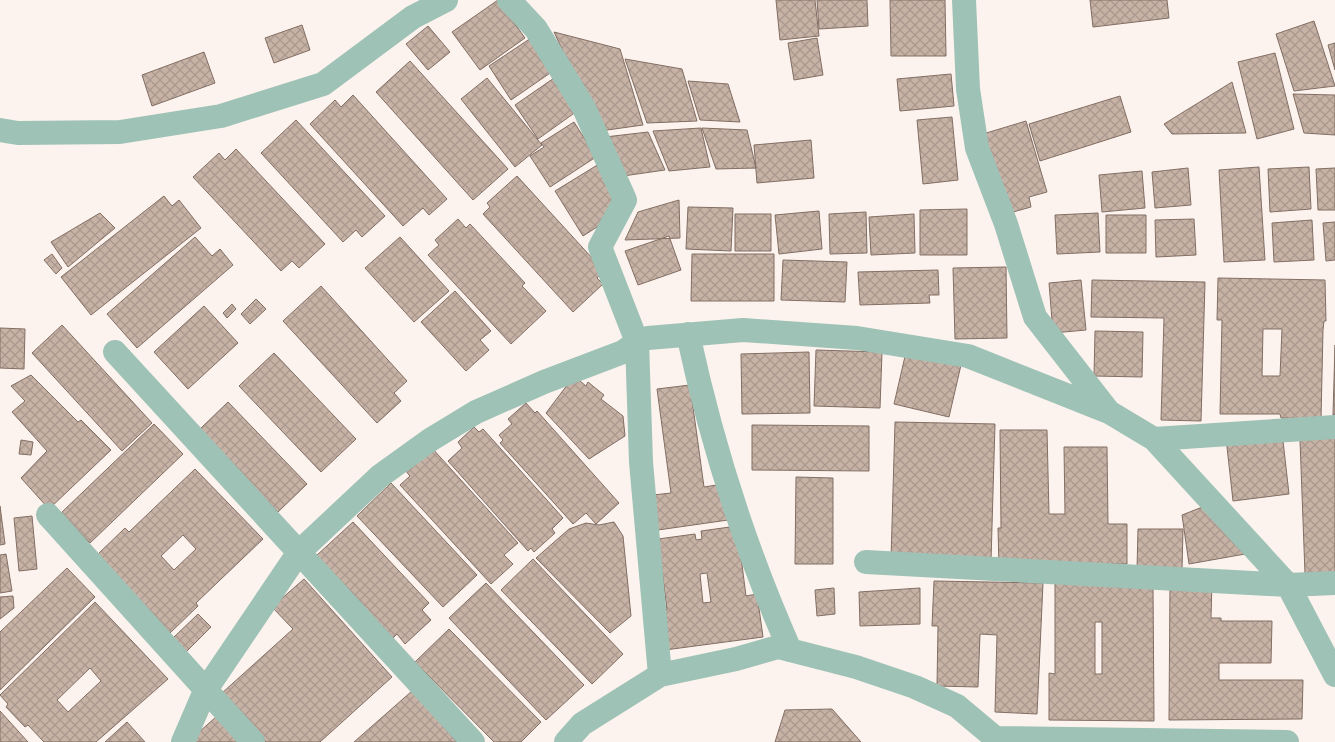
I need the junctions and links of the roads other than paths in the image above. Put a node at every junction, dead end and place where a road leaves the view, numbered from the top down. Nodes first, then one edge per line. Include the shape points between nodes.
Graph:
1 (446, 0) edge
2 (509, 0) edge
3 (964, 0) edge
4 (0, 130) edge
5 (688, 334) junction
6 (637, 342) junction
7 (115, 352) dead end
8 (1110, 412) junction
9 (1335, 427) edge
10 (1154, 438) junction
11 (48, 515) dead end
12 (300, 552) junction
13 (866, 562) dead end
14 (1335, 583) edge
15 (1288, 585) junction
16 (790, 650) junction
17 (1335, 675) edge
18 (660, 676) junction
19 (205, 691) junction
20 (998, 740) edge
21 (183, 742) edge
22 (253, 742) edge
23 (473, 742) edge
24 (566, 742) edge
25 (1287, 742) edge

1 - 4 street via 413,17 323,84 221,116 120,132 18,133
2 - 6 street via 536,29 584,108 625,200 600,247
3 - 8 street via 968,89 977,148 1006,224 1035,317
5 - 6 street
5 - 8 street via 743,330 848,337 968,356
5 - 16 street via 720,457 764,590
6 - 12 street via 623,352 476,412 430,440 380,476
6 - 18 street via 641,462
7 - 12 street
8 - 10 street
9 - 10 street
10 - 15 street
11 - 19 street
12 - 19 street
12 - 23 street
13 - 15 street
14 - 15 street
15 - 17 street
16 - 18 street via 778,647
16 - 20 street via 856,668 957,706
18 - 24 street via 582,724
19 - 21 street
19 - 22 street
20 - 25 street

